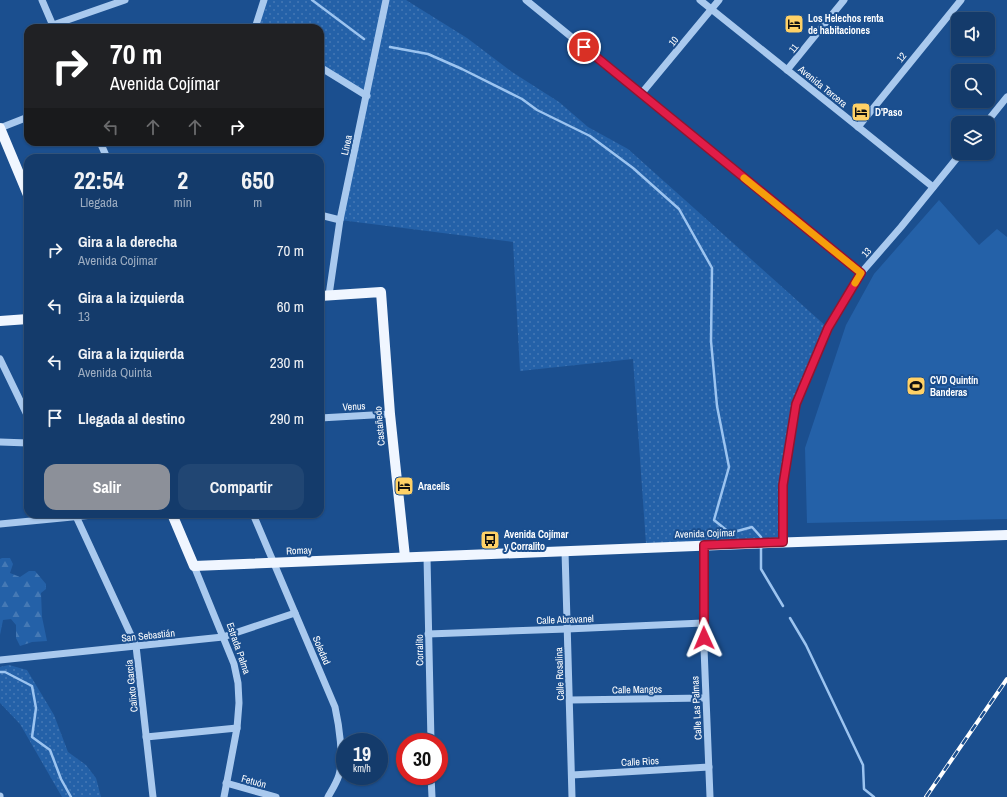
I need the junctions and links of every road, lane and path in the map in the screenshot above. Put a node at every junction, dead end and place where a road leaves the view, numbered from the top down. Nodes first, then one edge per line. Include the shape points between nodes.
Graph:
1 (42, 0) edge
2 (125, 0) edge
3 (264, 0) edge
4 (386, 0) edge
5 (526, 0) edge
6 (700, 0) edge
7 (719, 0) edge
8 (844, 0) edge
9 (961, 0) edge
10 (712, 10) junction
11 (53, 24) edge
12 (62, 24) edge
13 (256, 24) edge
14 (324, 69) edge
15 (787, 70) junction
16 (641, 94) junction
17 (367, 96) junction
18 (1007, 97) edge
19 (992, 116) edge
20 (24, 119) edge
21 (0, 128) edge
22 (858, 128) junction
23 (955, 160) edge
24 (24, 185) edge
25 (933, 187) junction
26 (324, 216) edge
27 (340, 220) junction
28 (861, 273) junction
29 (324, 296) edge
30 (24, 319) edge
31 (0, 321) edge
32 (0, 359) edge
33 (24, 409) edge
34 (390, 414) junction
35 (324, 418) edge
36 (0, 442) edge
37 (24, 443) edge
38 (57, 518) edge
39 (77, 518) edge
40 (174, 518) edge
41 (255, 518) edge
42 (0, 524) edge
43 (1007, 535) edge
44 (783, 542) junction
45 (704, 545) junction
46 (565, 551) junction
47 (405, 557) junction
48 (427, 557) junction
49 (273, 563) junction
50 (194, 566) junction
51 (295, 613) junction
52 (703, 623) junction
53 (568, 629) junction
54 (428, 634) junction
55 (223, 637) junction
56 (136, 646) junction
57 (0, 660) edge
58 (705, 698) junction
59 (570, 700) junction
60 (237, 728) junction
61 (431, 733) edge
62 (146, 737) junction
63 (709, 767) junction
64 (572, 775) junction
65 (226, 783) junction
66 (432, 785) edge
67 (152, 797) edge
68 (224, 797) edge
69 (276, 797) edge
70 (328, 797) edge
71 (432, 797) edge
72 (572, 797) edge
73 (710, 797) edge

1 - 11 street
2 - 12 street
3 - 13 street
4 - 17 street, Línea
5 - 16 street
6 - 10 street, Avenida Tercera
7 - 10 street, 10
8 - 15 street, 11
9 - 22 street, 12
10 - 15 street, Avenida Tercera
10 - 16 street, 10
14 - 17 street
15 - 22 street, Avenida Tercera
16 - 28 street
17 - 27 street, Línea
18 - 19 street
20 - 21 street
21 - 24 main road
22 - 25 street, Avenida Tercera
23 - 25 street, 13
25 - 28 street, 13
26 - 27 street
27 - 29 street, Línea
28 - 44 street, 13 via 828,328 796,404 783,485
29 - 34 main road, Castañedo via 381,292
30 - 31 main road
32 - 33 street
34 - 35 street, Venus
34 - 47 main road, Castañedo
36 - 37 street
38 - 42 street
39 - 56 street, Calixto García
40 - 50 main road, Estrada Palma
41 - 49 street, Soledad
43 - 44 main road, Avenida Cojímar
44 - 45 main road, Avenida Cojímar
45 - 46 main road, Avenida Cojímar
45 - 52 street, Calle Las Palmas
46 - 48 main road, Avenida Cojímar
46 - 53 street, Calle Rosalina
47 - 48 main road, Avenida Cojímar
47 - 49 main road, Romay
48 - 54 street, Corralito
49 - 50 main road, Romay
49 - 51 street, Soledad
50 - 55 street, Estrada Palma
51 - 55 street, San Sebastián
51 - 70 street, Soledad via 338,719 342,763 339,776
52 - 53 street, Calle Abravanel
52 - 58 street, Calle Las Palmas
53 - 54 street, Calle Abravanel
53 - 59 street, Calle Rosalina
54 - 61 street, Corralito
55 - 56 street, San Sebastián
55 - 60 street, Estrada Palma via 234,664 238,683
56 - 57 street, San Sebastián
56 - 62 street, Calixto García
58 - 59 street, Calle Mangos
58 - 63 street, Calle Las Palmas
59 - 64 street, Calle Rosalina
60 - 62 street
60 - 65 street, Estrada Palma
62 - 67 street, Calixto García
63 - 64 street, Calle Rios
63 - 73 street, Calle Las Palmas
64 - 72 street, Calle Rosalina
65 - 68 street, Estrada Palma
65 - 69 street, Fetuón
66 - 71 street

